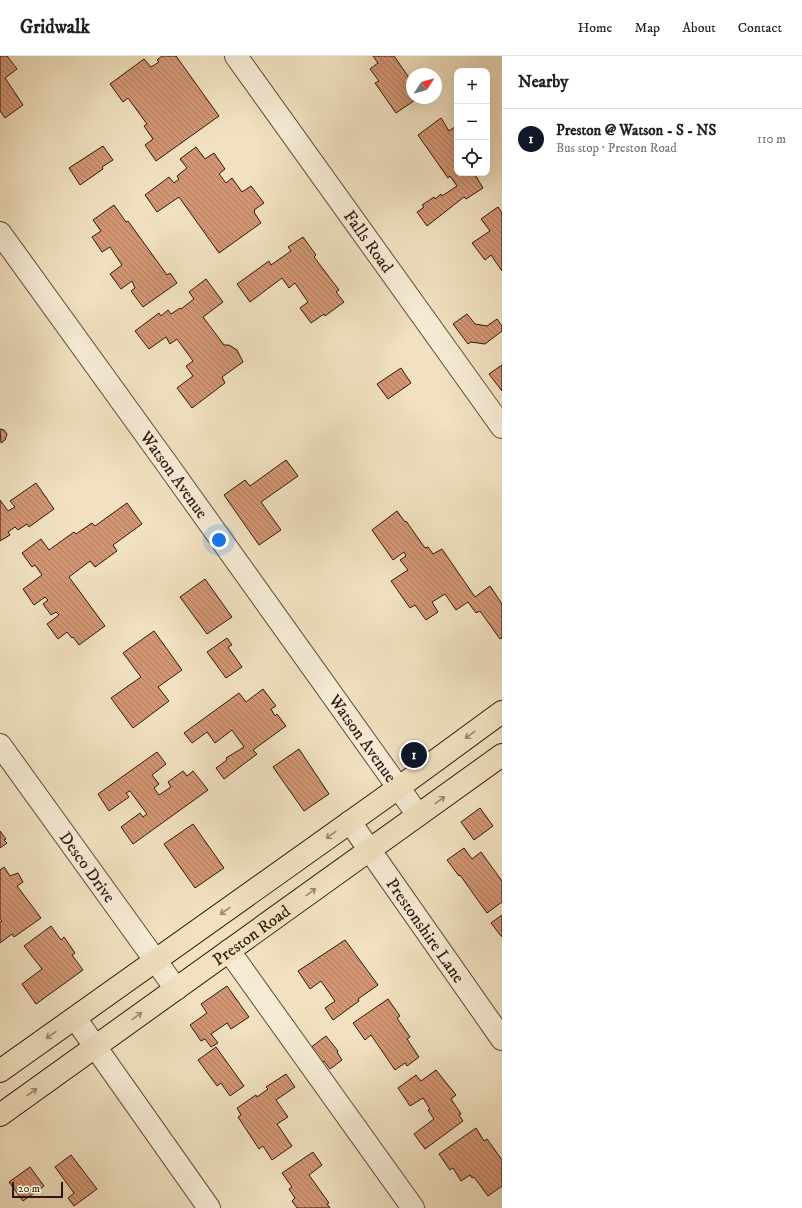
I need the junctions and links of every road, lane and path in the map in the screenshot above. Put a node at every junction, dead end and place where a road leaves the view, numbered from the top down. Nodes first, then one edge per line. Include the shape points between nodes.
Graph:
1 (236, 56) edge
2 (0, 233) edge
3 (502, 426) edge
4 (502, 712) edge
5 (0, 746) edge
6 (500, 761) edge
7 (398, 788) junction
8 (418, 816) junction
9 (350, 822) junction
10 (369, 850) junction
11 (229, 951) junction
12 (155, 961) junction
13 (176, 989) junction
14 (75, 1018) junction
15 (502, 1038) edge
16 (94, 1047) junction
17 (0, 1070) edge
18 (0, 1115) edge
19 (209, 1208) edge
20 (413, 1208) edge

1 - 3 street, Falls Road
2 - 7 street, Watson Avenue
4 -> 7 main road, Preston Road
5 - 12 street, Desco Drive
8 -> 6 main road, Preston Road
7 - 8 street, Watson Avenue
7 - 9 main road, Preston Road
8 - 10 main road, Preston Road
9 - 10 street, Prestonshire Lane
9 -> 12 main road, Preston Road
11 -> 10 main road, Preston Road
10 - 15 street, Prestonshire Lane
11 - 13 main road, Preston Road
11 - 20 street
12 - 13 street, Desco Drive
12 - 14 main road, Preston Road
16 -> 13 main road, Preston Road
14 - 16 street
14 -> 17 main road, Preston Road
18 -> 16 main road, Preston Road
16 - 19 street

